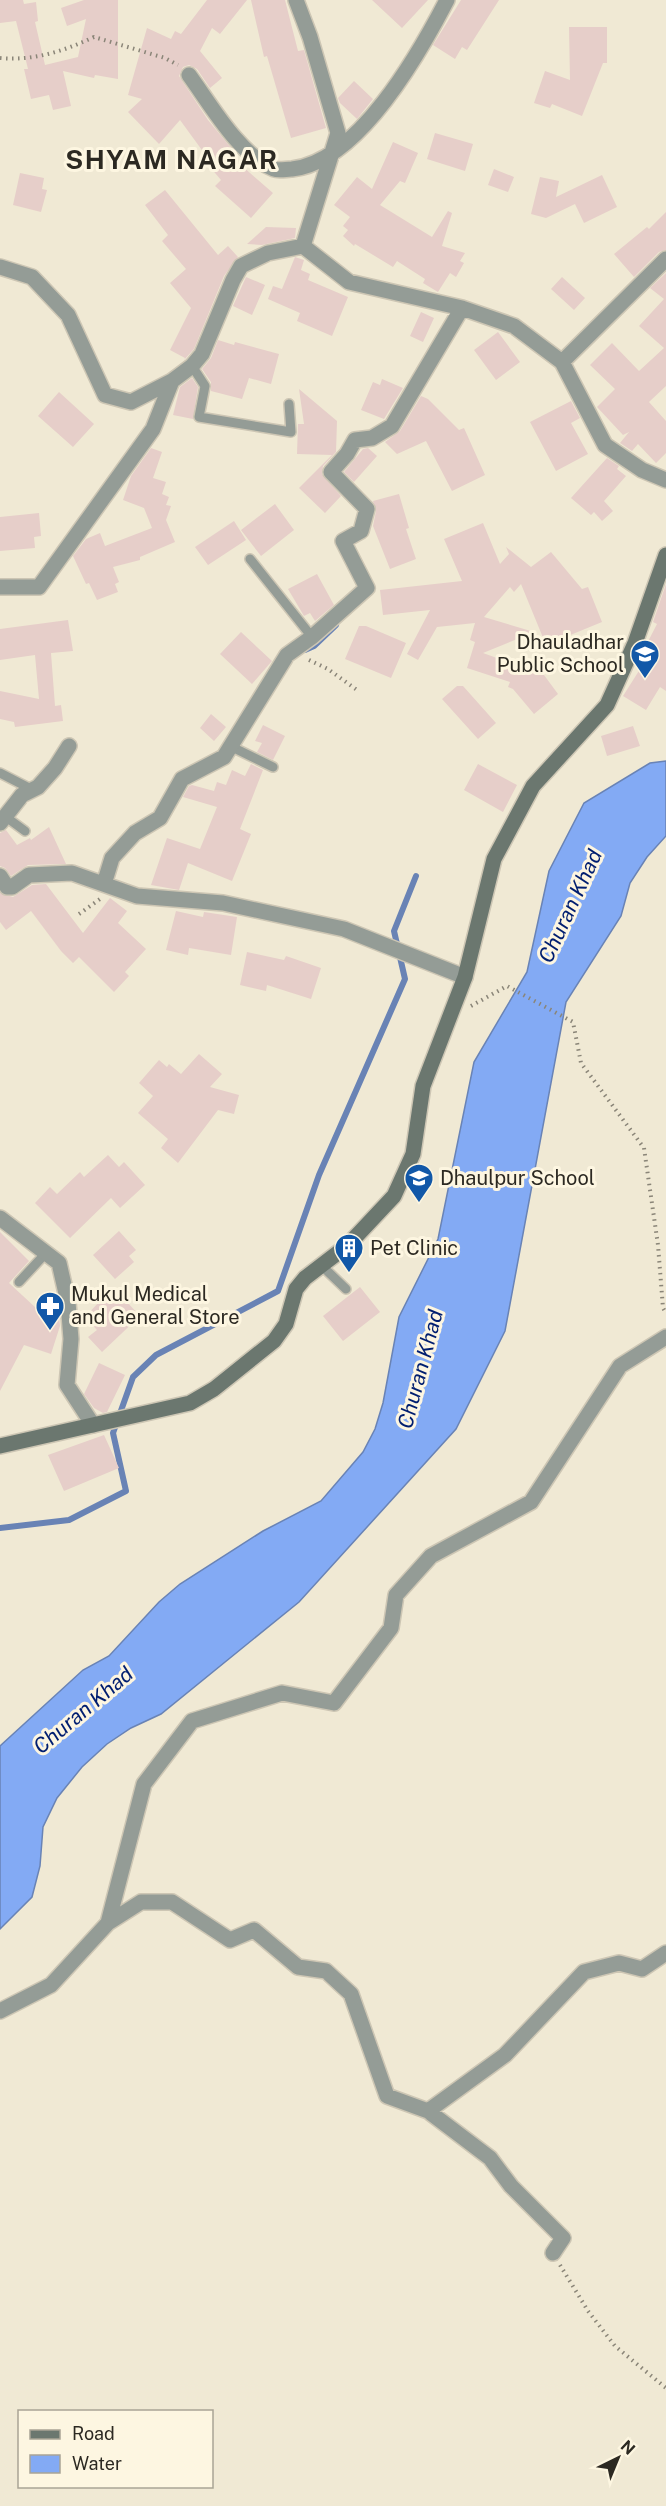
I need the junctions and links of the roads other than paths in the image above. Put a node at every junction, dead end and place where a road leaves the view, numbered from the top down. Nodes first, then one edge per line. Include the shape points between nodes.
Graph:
1 (296, 0) edge
2 (447, 0) edge
3 (189, 75) road end
4 (333, 154) junction
5 (303, 246) junction
6 (666, 259) edge
7 (0, 267) edge
8 (462, 308) junction
9 (562, 362) junction
10 (192, 366) junction
11 (172, 381) junction
12 (289, 404) dead end
13 (666, 480) edge
14 (666, 555) edge
15 (250, 559) dead end
16 (0, 587) edge
17 (312, 637) junction
18 (69, 746) dead end
19 (230, 746) junction
20 (273, 767) dead end
21 (0, 773) edge
22 (33, 790) junction
23 (3, 816) edge
24 (25, 831) dead end
25 (0, 876) edge
26 (104, 884) junction
27 (465, 977) junction
28 (0, 1218) edge
29 (46, 1253) junction
30 (321, 1265) junction
31 (19, 1282) dead end
32 (346, 1289) dead end
33 (666, 1337) edge
34 (93, 1425) junction
35 (0, 1446) edge
36 (108, 1923) junction
37 (666, 1953) edge
38 (0, 2011) edge
39 (428, 2111) junction
40 (553, 2253) road end

1 - 4 street via 338,133
2 - 4 street via 423,47 390,92 370,119
3 - 4 street via 232,133 256,159 276,170 305,167
4 - 5 street
5 - 8 street via 349,282
5 - 10 street via 268,253 241,267 202,354
6 - 9 street
7 - 11 street via 32,278 68,315 105,395 131,402
8 - 9 street via 514,327
8 - 17 street via 392,426 372,438 355,440 331,472 367,509 361,531 344,541 368,588
9 - 13 street via 604,446
10 - 11 street
10 - 12 lane via 205,386 199,417 291,432
11 - 16 street via 153,429 39,587
14 - 27 street via 635,643 607,705 533,786 494,859
15 - 17 lane
17 - 19 street via 287,655
18 - 22 street via 55,768
19 - 20 lane
19 - 26 street via 224,757 182,778 160,818 135,833 112,858
21 - 22 lane
22 - 23 street via 22,795
23 - 24 lane
25 - 26 street via 7,887 29,875 48,872 72,873
26 - 27 street via 137,896 223,903 344,929
27 - 30 street via 423,1086 409,1166 394,1196 348,1245
28 - 29 street
29 - 31 lane
29 - 34 street via 60,1263 68,1302 68,1385
30 - 32 lane
30 - 34 street via 296,1289 281,1333 214,1389 190,1403
33 - 36 street via 620,1366 531,1502 431,1556 396,1595 391,1628 334,1703 282,1693 192,1721 144,1784
34 - 35 street
36 - 38 street via 51,1985
36 - 39 street via 141,1902 172,1902 230,1940 254,1930 298,1967 326,1971 351,1994 387,2096
37 - 39 street via 642,1969 619,1963 585,1972 505,2055
39 - 40 street via 490,2157 511,2186 563,2238

